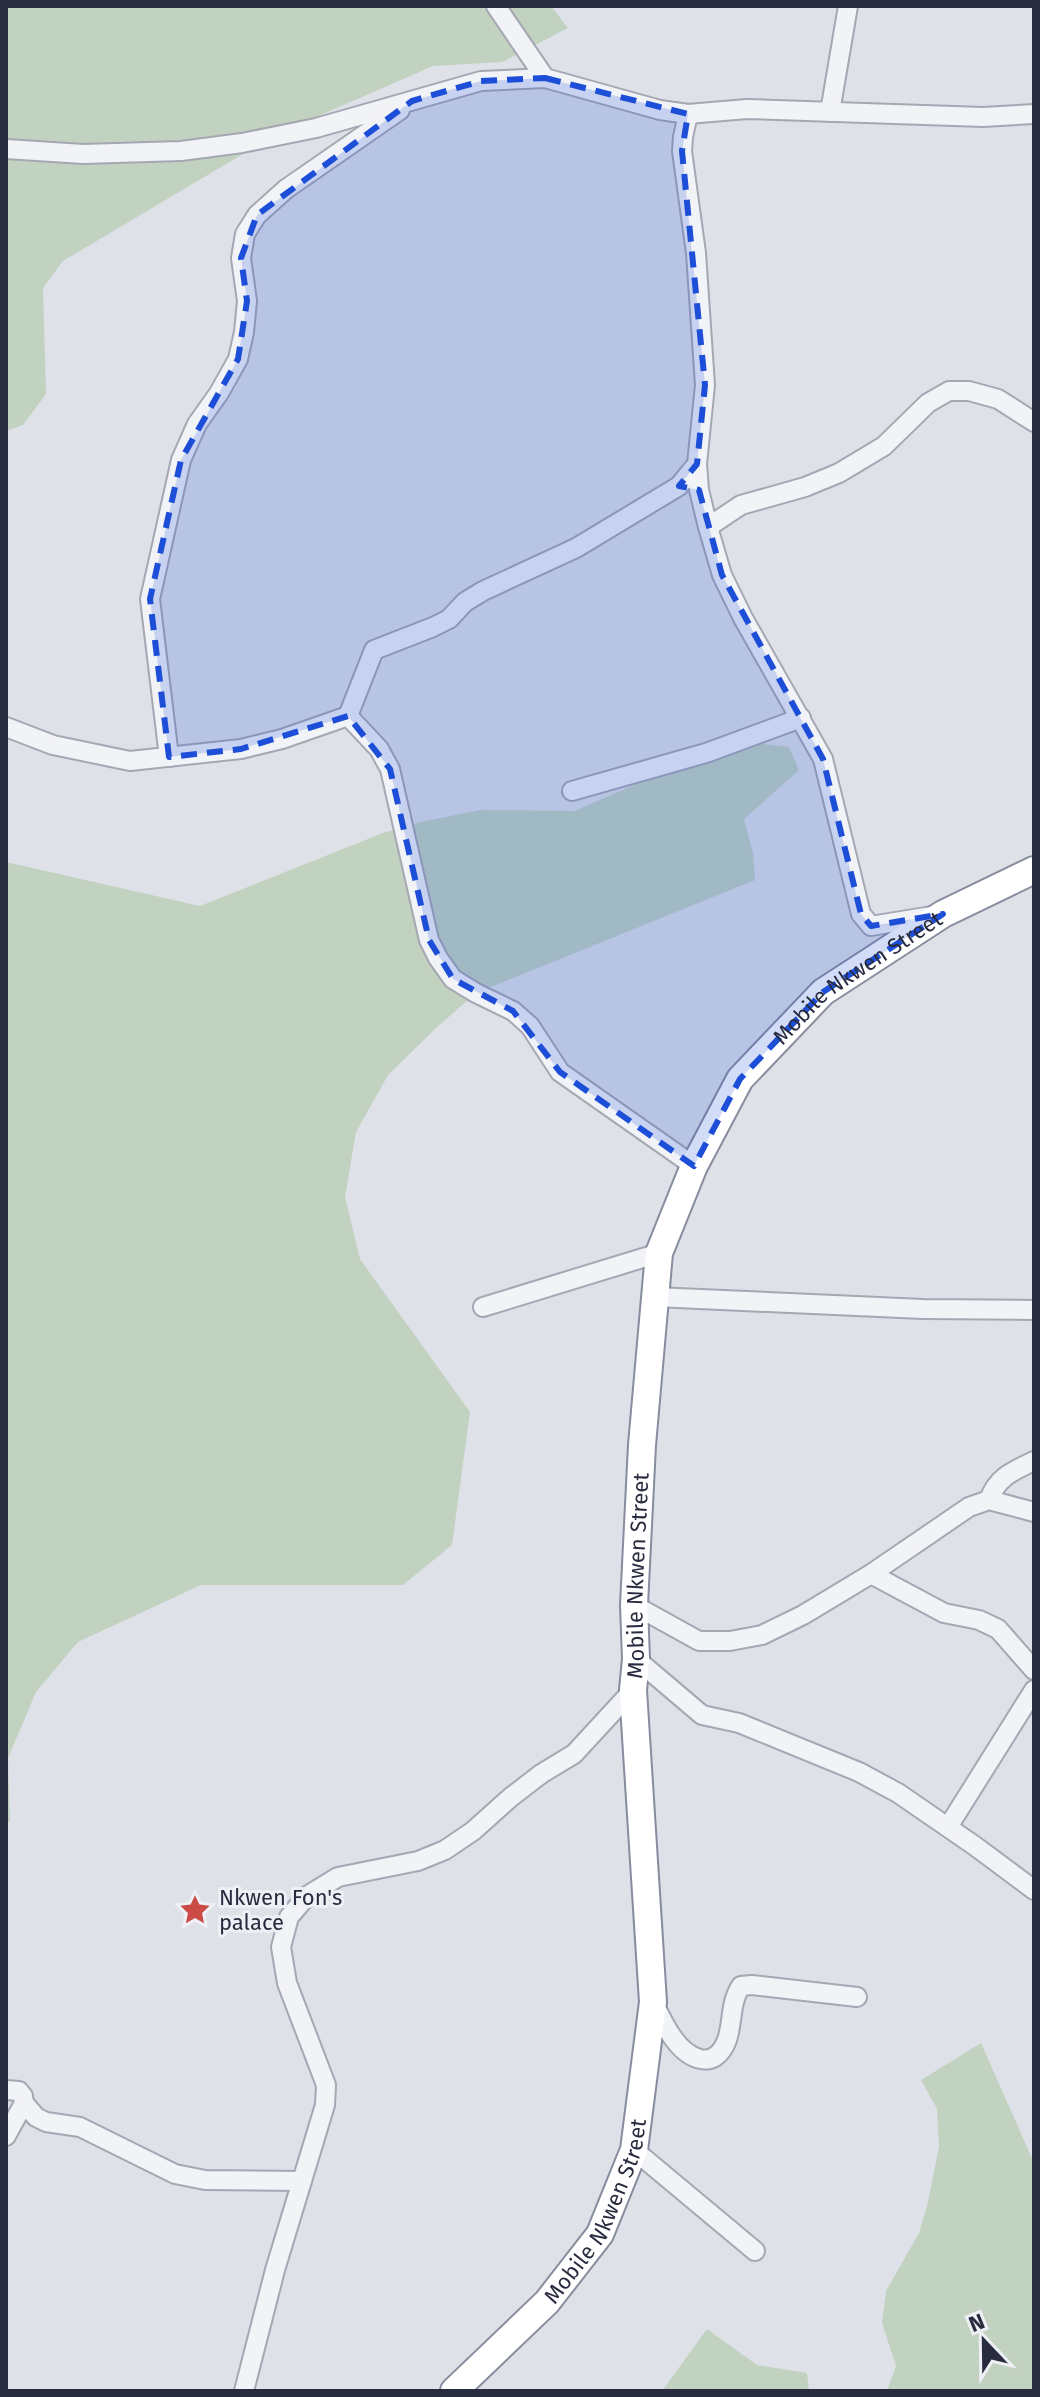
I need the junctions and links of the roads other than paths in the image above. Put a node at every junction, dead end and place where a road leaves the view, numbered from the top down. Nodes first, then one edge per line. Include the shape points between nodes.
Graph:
1 (496, 6) edge
2 (848, 6) edge
3 (545, 78) junction
4 (412, 101) junction
5 (830, 112) junction
6 (688, 114) junction
7 (1034, 114) edge
8 (6, 149) edge
9 (1034, 422) edge
10 (697, 464) junction
11 (679, 486) junction
12 (699, 490) junction
13 (708, 527) junction
14 (348, 716) junction
15 (801, 718) junction
16 (6, 727) edge
17 (169, 757) junction
18 (572, 791) dead end
19 (1034, 870) edge
20 (943, 914) junction
21 (694, 1166) junction
22 (659, 1253) junction
23 (655, 1297) junction
24 (483, 1307) dead end
25 (1034, 1310) edge
26 (1034, 1461) edge
27 (989, 1500) junction
28 (1034, 1512) edge
29 (871, 1574) junction
30 (634, 1605) junction
31 (636, 1659) junction
32 (1034, 1670) edge
33 (633, 1690) junction
34 (1034, 1690) edge
35 (948, 1827) junction
36 (1034, 1890) edge
37 (857, 1997) dead end
38 (653, 2002) junction
39 (6, 2090) edge
40 (24, 2103) junction
41 (6, 2136) edge
42 (634, 2150) junction
43 (302, 2181) junction
44 (755, 2251) dead end
45 (244, 2391) edge
46 (454, 2391) edge

1 - 3 street
2 - 5 street
3 - 4 street via 481,81
3 - 6 street
4 - 8 street via 301,131 181,151 83,154
4 - 17 street via 286,189 245,234 241,258 247,301 238,359 181,460 150,599
5 - 6 street via 747,109
5 - 7 street
6 - 10 street via 682,151 705,385
9 - 13 street via 998,399 949,391 928,403 884,446 839,473 741,505
10 - 11 street
10 - 12 street
11 - 12 street
11 - 14 street via 576,548 483,591 449,619 374,650
12 - 13 street
13 - 15 street via 722,575
14 - 17 street via 241,749
14 - 21 street via 390,769 429,940 453,979 513,1011 530,1026 560,1072
15 - 18 street via 706,753
15 - 20 street via 823,759 861,914 871,926
16 - 17 street via 88,754 130,761
19 - 20 highway, Mobile Nkwen Street
20 - 21 highway, Mobile Nkwen Street via 823,992 740,1079
21 - 22 highway, Mobile Nkwen Street
22 - 23 highway, Mobile Nkwen Street
22 - 24 street
23 - 25 street
23 - 30 highway, Mobile Nkwen Street
26 - 27 street via 999,1480
27 - 28 street
27 - 29 street via 951,1517
29 - 30 street via 762,1635 730,1641 699,1641
29 - 32 street via 944,1613 998,1629
30 - 31 highway, Mobile Nkwen Street
31 - 33 highway, Mobile Nkwen Street
31 - 35 street via 702,1715 739,1723 859,1772
33 - 38 highway, Mobile Nkwen Street
33 - 43 street via 574,1754 521,1789 464,1838 418,1861 338,1877 307,1896 289,1917 281,1947 287,1983 326,2085
34 - 35 street
35 - 36 street
37 - 38 street via 741,1986 721,2054 710,2060 696,2059 672,2038
38 - 42 highway, Mobile Nkwen Street
39 - 40 street via 19,2091
40 - 41 street
40 - 43 street via 46,2122 80,2127 175,2174 205,2180
42 - 44 street
42 - 46 highway, Mobile Nkwen Street via 600,2234 547,2302
43 - 45 street

